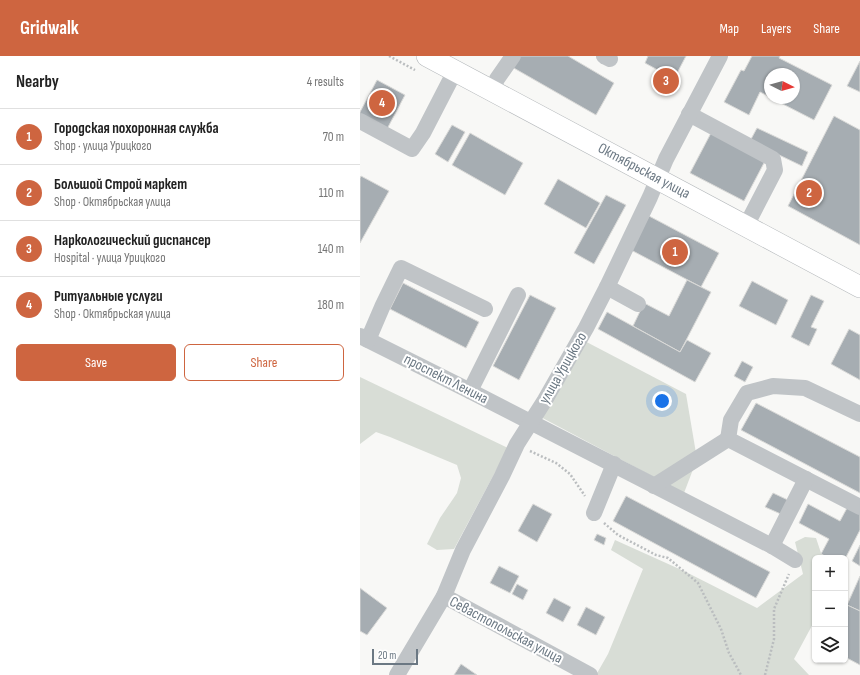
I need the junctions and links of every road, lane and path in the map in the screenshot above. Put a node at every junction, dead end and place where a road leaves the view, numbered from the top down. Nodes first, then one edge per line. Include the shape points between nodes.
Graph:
1 (427, 56) edge
2 (512, 56) edge
3 (720, 56) edge
4 (455, 71) junction
5 (492, 91) junction
6 (689, 114) junction
7 (360, 122) edge
8 (657, 179) junction
9 (746, 226) junction
10 (607, 287) junction
11 (860, 287) edge
12 (518, 295) dead end
13 (638, 304) dead end
14 (485, 309) dead end
15 (364, 338) edge
16 (470, 391) junction
17 (860, 414) edge
18 (531, 422) junction
19 (728, 439) junction
20 (517, 444) junction
21 (614, 464) junction
22 (806, 479) junction
23 (654, 486) junction
24 (860, 507) edge
25 (594, 513) junction
26 (772, 546) junction
27 (796, 560) joint
28 (444, 596) junction
29 (398, 675) edge
30 (590, 675) edge
31 (741, 675) edge
32 (765, 675) edge

1 - 4 main road, Октябрьская улица
2 - 5 street
3 - 6 street, улица Урицкого
4 - 5 main road, Октябрьская улица
4 - 7 street via 412,149
5 - 8 main road, Октябрьская улица
6 - 8 street, улица Урицкого
6 - 9 street via 773,159 775,170
8 - 9 main road, Октябрьская улица
8 - 10 street, улица Урицкого
9 - 11 main road, Октябрьская улица
10 - 13 street
10 - 18 street, улица Урицкого
12 - 16 street
14 - 15 street via 402,268
15 - 16 street, проспект Ленина
16 - 18 street, проспект Ленина
17 - 19 street via 805,388 773,386 747,394 731,420
18 - 20 street, улица Урицкого
18 - 21 street, проспект Ленина
19 - 22 street
19 - 23 street
20 - 25 path via 556,463 570,474
20 - 28 street, улица Урицкого via 463,550
21 - 23 street, проспект Ленина
21 - 25 street
22 - 24 street
22 - 26 street
23 - 26 street, проспект Ленина
25 - 31 path via 618,535 656,555 668,558 698,583
26 - 27 street, проспект Ленина
27 - 32 path via 774,609 774,638
28 - 29 street, улица Урицкого
28 - 30 street, Севастопольская улица

